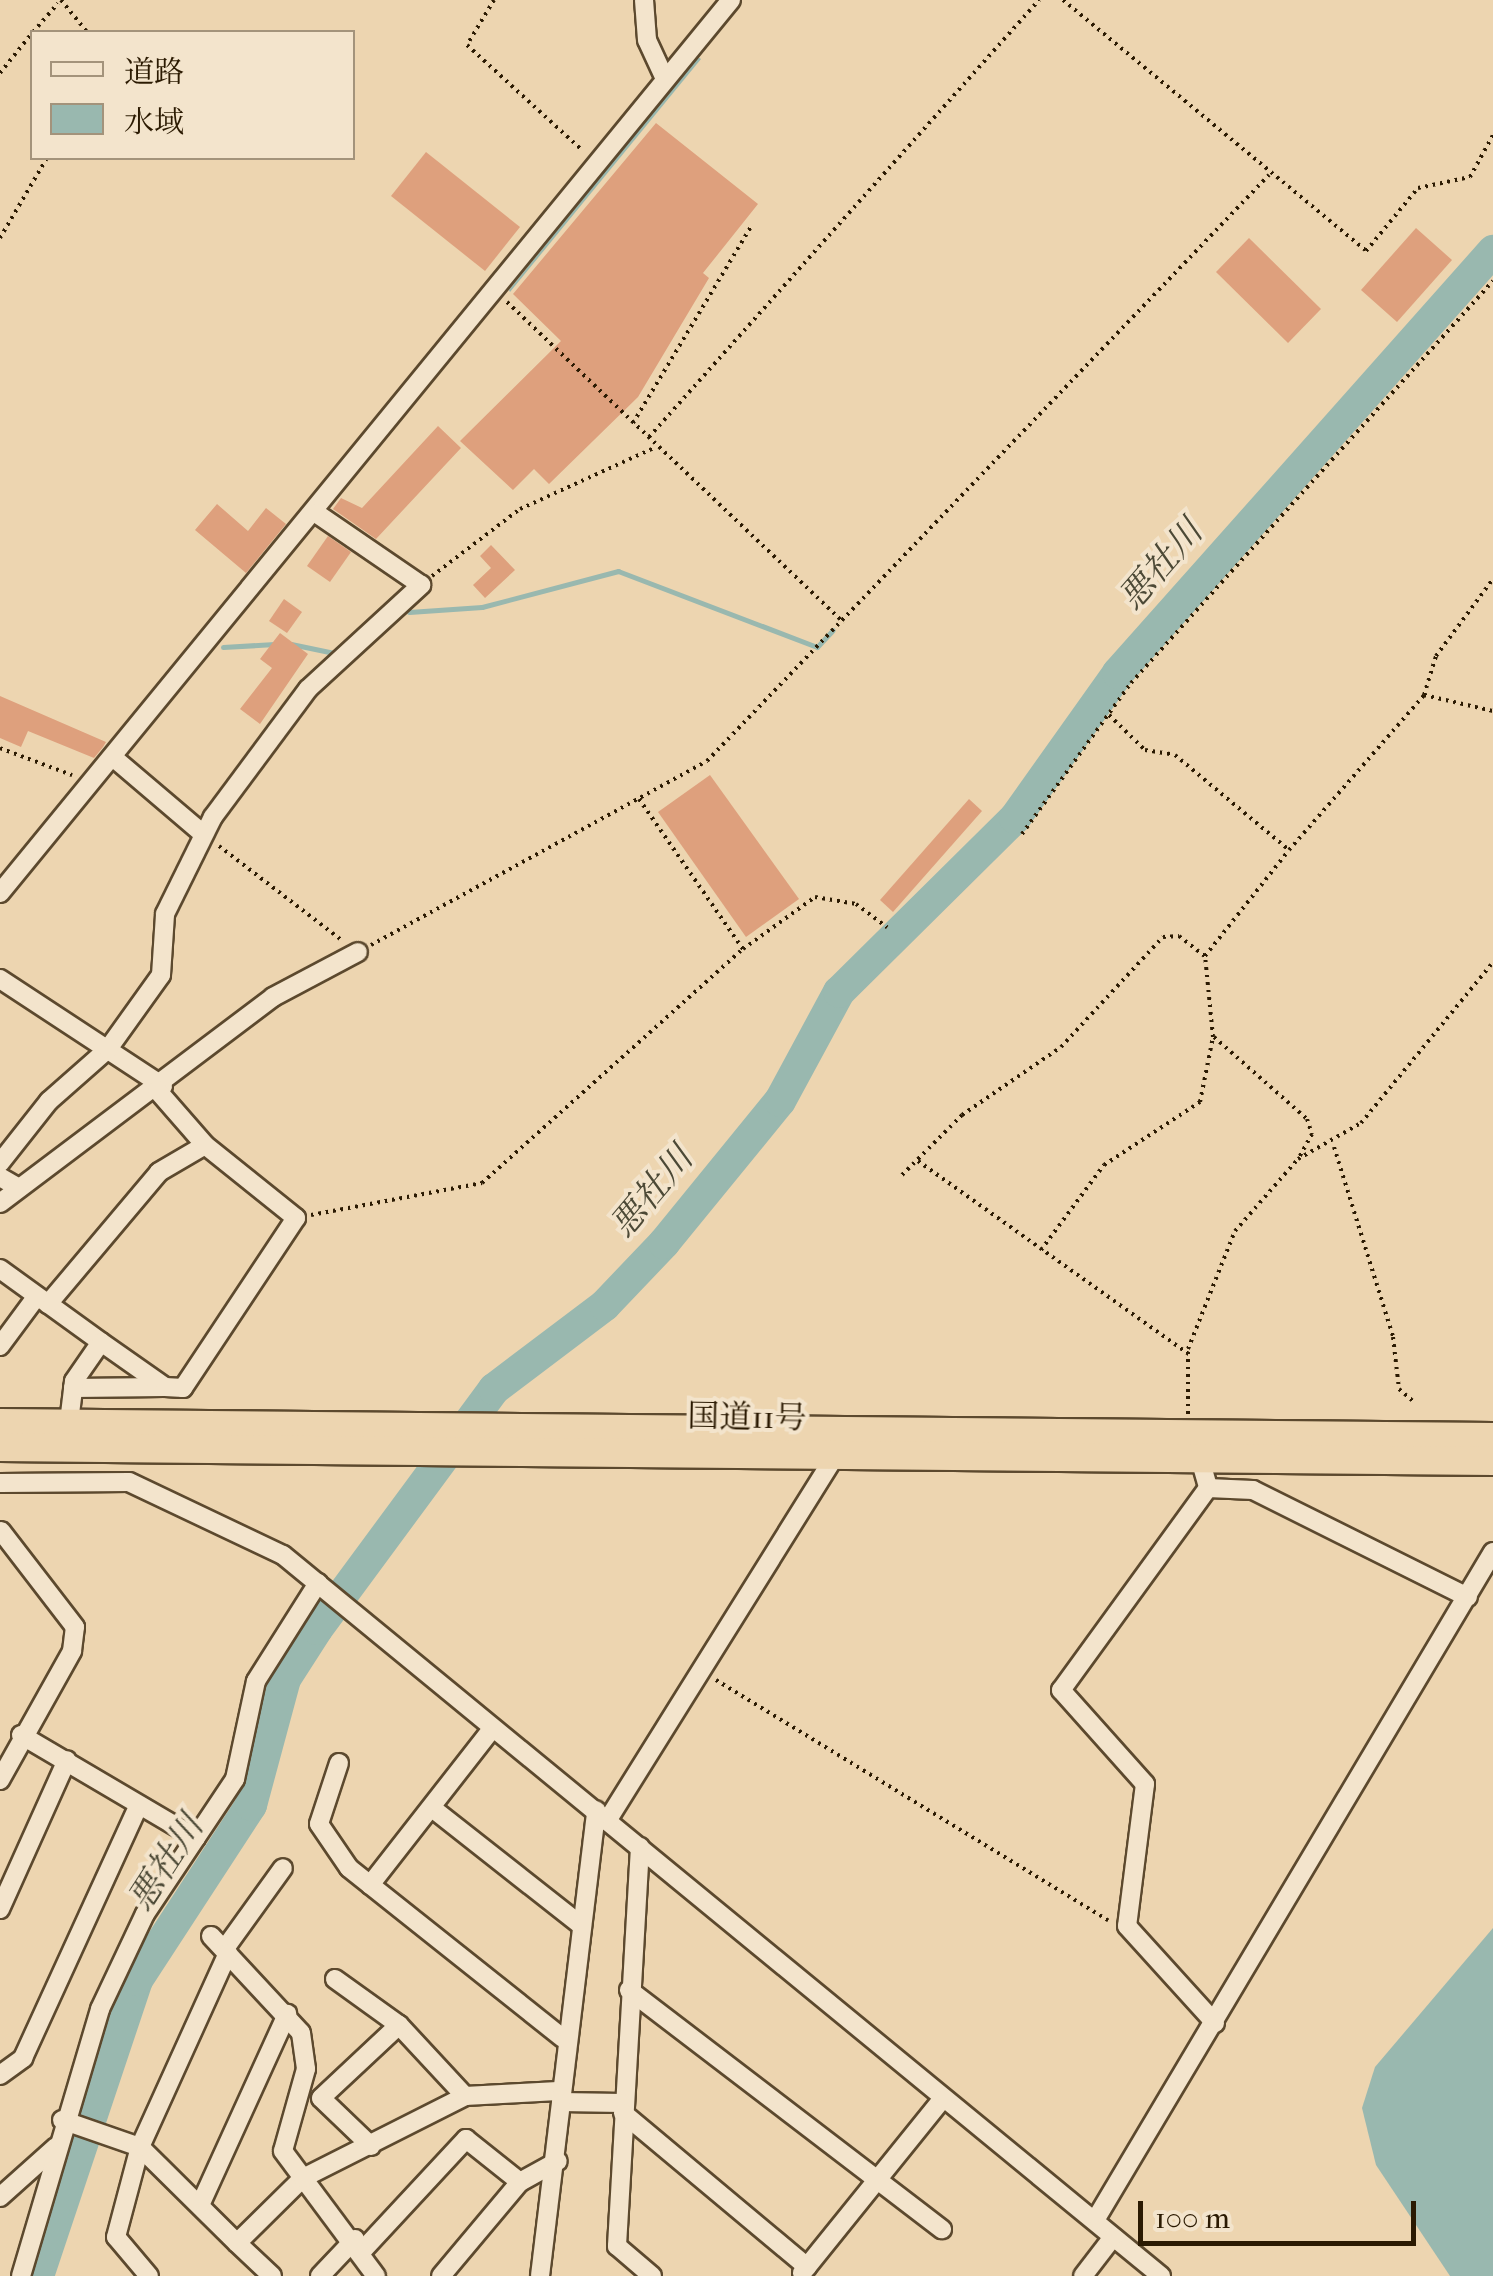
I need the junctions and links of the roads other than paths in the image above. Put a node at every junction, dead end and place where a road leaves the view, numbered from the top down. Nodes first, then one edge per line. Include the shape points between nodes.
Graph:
1 (644, 0) edge
2 (731, 0) edge
3 (666, 79) junction
4 (316, 513) junction
5 (115, 760) junction
6 (203, 834) junction
7 (0, 893) edge
8 (358, 952) road end
9 (0, 979) edge
10 (108, 1049) junction
11 (160, 1088) junction
12 (205, 1145) junction
13 (0, 1162) edge
14 (0, 1177) edge
15 (20, 1188) junction
16 (0, 1202) edge
17 (0, 1269) edge
18 (43, 1300) junction
19 (100, 1342) junction
20 (0, 1346) edge
21 (165, 1387) junction
22 (73, 1388) junction
23 (69, 1422) junction
24 (0, 1423) edge
25 (1493, 1437) edge
26 (490, 1438) junction
27 (844, 1442) junction
28 (1196, 1446) junction
29 (0, 1447) edge
30 (1493, 1462) edge
31 (0, 1483) edge
32 (1208, 1488) junction
33 (0, 1522) edge
34 (1, 1532) edge
35 (1493, 1552) edge
36 (325, 1588) junction
37 (1468, 1596) junction
38 (492, 1729) junction
39 (21, 1735) junction
40 (67, 1760) junction
41 (340, 1763) dead end
42 (0, 1780) edge
43 (139, 1805) junction
44 (432, 1808) junction
45 (602, 1816) junction
46 (196, 1838) junction
47 (640, 1847) junction
48 (284, 1868) dead end
49 (370, 1885) junction
50 (0, 1908) edge
51 (578, 1924) junction
52 (222, 1945) junction
53 (335, 1979) dead end
54 (628, 1990) junction
55 (287, 2014) junction
56 (1215, 2023) junction
57 (398, 2025) junction
58 (563, 2038) junction
59 (0, 2074) edge
60 (465, 2096) junction
61 (560, 2096) junction
62 (943, 2098) junction
63 (623, 2108) junction
64 (67, 2122) junction
65 (371, 2146) junction
66 (56, 2147) junction
67 (140, 2148) junction
68 (558, 2161) junction
69 (303, 2178) junction
70 (876, 2180) junction
71 (520, 2182) junction
72 (0, 2197) edge
73 (201, 2203) junction
74 (1098, 2218) junction
75 (942, 2229) dead end
76 (1113, 2237) junction
77 (237, 2243) junction
78 (359, 2245) junction
79 (803, 2272) edge
80 (22, 2276) edge
81 (149, 2276) edge
82 (272, 2276) edge
83 (320, 2276) edge
84 (376, 2276) edge
85 (441, 2276) edge
86 (540, 2276) edge
87 (652, 2276) edge
88 (1083, 2276) edge
89 (1161, 2276) edge

1 - 3 street via 647,40
2 - 3 street
3 - 4 street
4 - 5 street
4 - 6 street via 422,586 308,689
5 - 6 street
5 - 7 street
6 - 10 street via 165,914 161,975
8 - 11 street via 272,997
9 - 10 street
10 - 11 street
10 - 13 street via 49,1100
11 - 12 street
11 - 15 street
12 - 18 street via 159,1172
12 - 21 street via 296,1218 182,1388
14 - 15 street
15 - 16 street
17 - 18 street
18 - 19 street
18 - 20 street
19 - 21 street
19 - 22 street
21 - 22 street
22 - 23 street
23 - 24 highway, 国道11号
23 - 26 highway, 国道11号 via 446,1426
25 - 28 highway, 国道11号
26 - 27 highway, 国道11号
26 - 29 highway, 国道11号 via 430,1450
27 - 28 highway, 国道11号
27 - 45 street via 707,1674
28 - 30 highway, 国道11号
28 - 32 street
31 - 36 street via 129,1482 214,1517
32 - 37 street via 1253,1490
32 - 56 street via 1062,1690 1144,1784 1127,1926
33 - 34 street
34 - 39 street via 75,1627 72,1650
35 - 37 street
36 - 38 street
36 - 46 street via 256,1681 244,1759
37 - 56 street
38 - 44 street
38 - 45 street
39 - 40 street
39 - 42 street
40 - 43 street
40 - 50 street
41 - 49 street via 319,1824
43 - 46 street
43 - 59 street via 23,2058
44 - 49 street
44 - 51 street
45 - 47 street
45 - 51 street
46 - 64 street via 138,1930
47 - 54 street
47 - 62 street
48 - 52 street
49 - 58 street
51 - 58 street
52 - 55 street
52 - 67 street
53 - 57 street
54 - 63 street
54 - 70 street
55 - 69 street via 306,2069 283,2151
55 - 73 street
56 - 74 street
57 - 60 street
57 - 65 street via 321,2098
58 - 61 street
60 - 61 street
60 - 65 street
61 - 63 street
61 - 68 street
62 - 70 street
62 - 74 street
63 - 79 street
63 - 87 street via 617,2246
64 - 66 street
64 - 67 street
65 - 69 street
66 - 72 street
66 - 80 street
67 - 73 street
67 - 81 street via 115,2244
68 - 71 street
68 - 86 street
69 - 77 street
69 - 78 street
70 - 75 street
70 - 79 street
71 - 78 street via 466,2139
71 - 85 street
73 - 77 street
74 - 76 street
76 - 88 street
76 - 89 street
77 - 82 street
78 - 83 street
78 - 84 street

